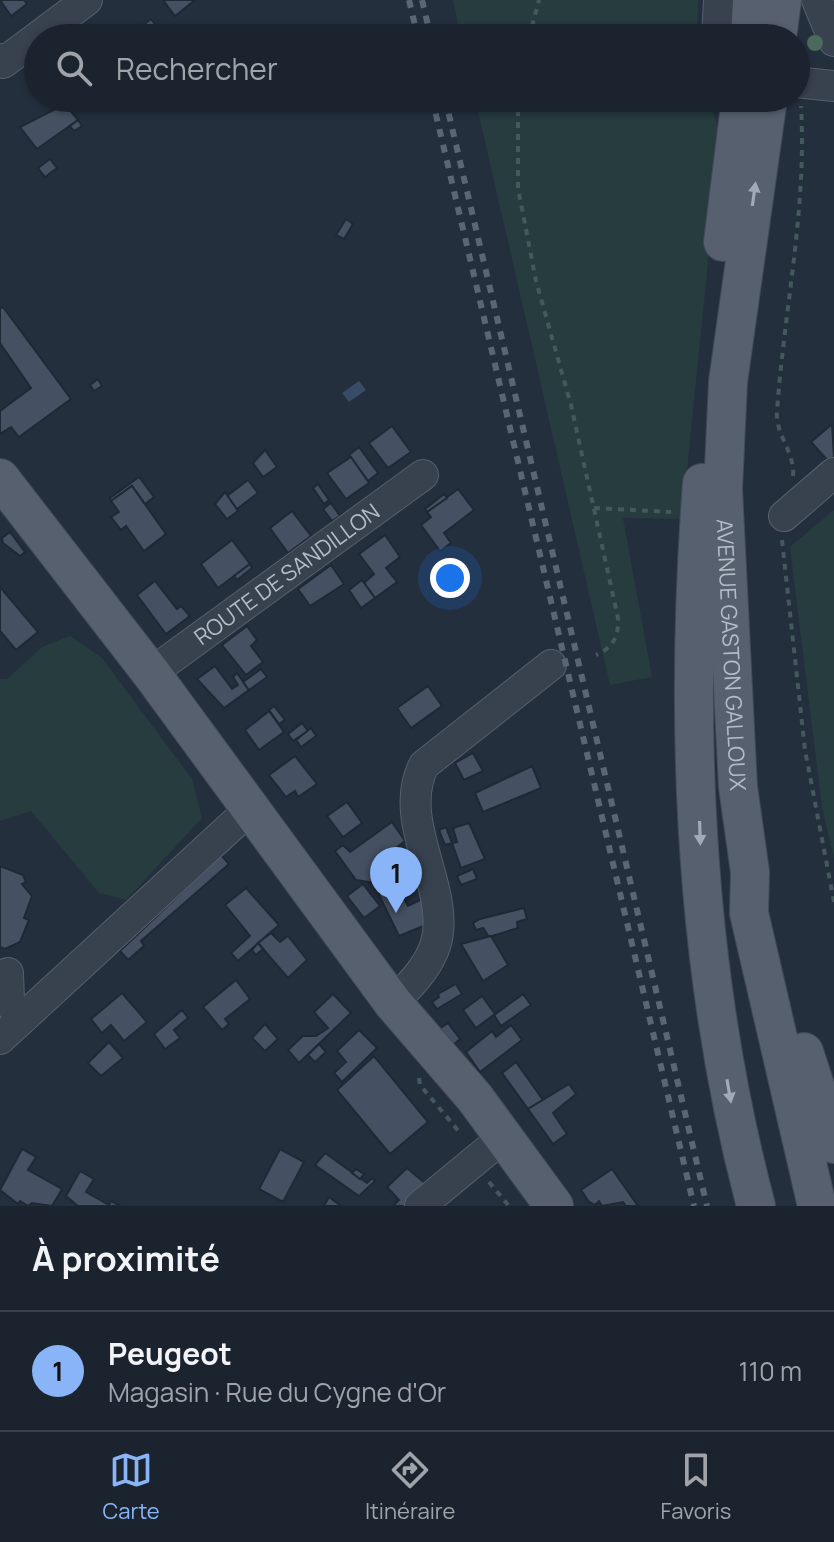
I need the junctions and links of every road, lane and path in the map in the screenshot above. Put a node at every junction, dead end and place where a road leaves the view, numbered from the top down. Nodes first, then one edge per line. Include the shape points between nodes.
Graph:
1 (87, 0) edge
2 (539, 0) edge
3 (719, 0) edge
4 (817, 0) edge
5 (55, 24) edge
6 (533, 24) edge
7 (718, 24) edge
8 (834, 41) edge
9 (24, 47) edge
10 (0, 59) edge
11 (810, 83) edge
12 (834, 86) edge
13 (518, 112) edge
14 (739, 112) edge
15 (783, 112) edge
16 (786, 112) edge
17 (705, 447) junction
18 (834, 473) edge
19 (423, 475) dead end
20 (0, 478) edge
21 (594, 508) junction
22 (683, 512) dead end
23 (784, 516) junction
24 (596, 655) dead end
25 (551, 665) dead end
26 (151, 673) junction
27 (250, 809) junction
28 (834, 902) edge
29 (751, 918) junction
30 (8, 973) dead end
31 (393, 1003) junction
32 (11, 1029) edge
33 (834, 1144) edge
34 (493, 1155) junction
35 (420, 1206) edge
36 (509, 1206) edge
37 (528, 1206) edge
38 (541, 1206) edge
39 (554, 1206) edge
40 (756, 1206) edge
41 (817, 1206) edge

1 - 5 street
2 - 6 path
3 - 7 street
4 - 8 street
9 - 10 street via 3,63
11 - 12 street
13 - 21 path via 518,188
14 - 17 main road
29 -> 15 main road, AVENUE GASTON GALLOUX via 738,787 723,489 728,382
16 - 23 path via 803,183 776,417 794,463
17 - 29 main road via 712,730 736,887
17 -> 40 main road via 695,663 702,888 709,975
18 - 23 street
19 - 26 street, ROUTE DE SANDILLON
20 - 26 main road
21 - 22 path
21 - 24 path via 619,627 611,647
23 - 28 path via 782,542 805,750
25 - 31 street via 424,765 415,781 414,803 438,929 428,961
26 - 27 main road
27 - 31 main road
27 - 32 street
29 - 33 main road
29 - 41 main road, AVENUE GASTON GALLOUX
30 - 32 street
31 - 34 main road via 433,1073
34 - 35 street
34 - 36 path
34 - 37 main road
34 - 38 main road via 503,1156
34 - 39 main road

